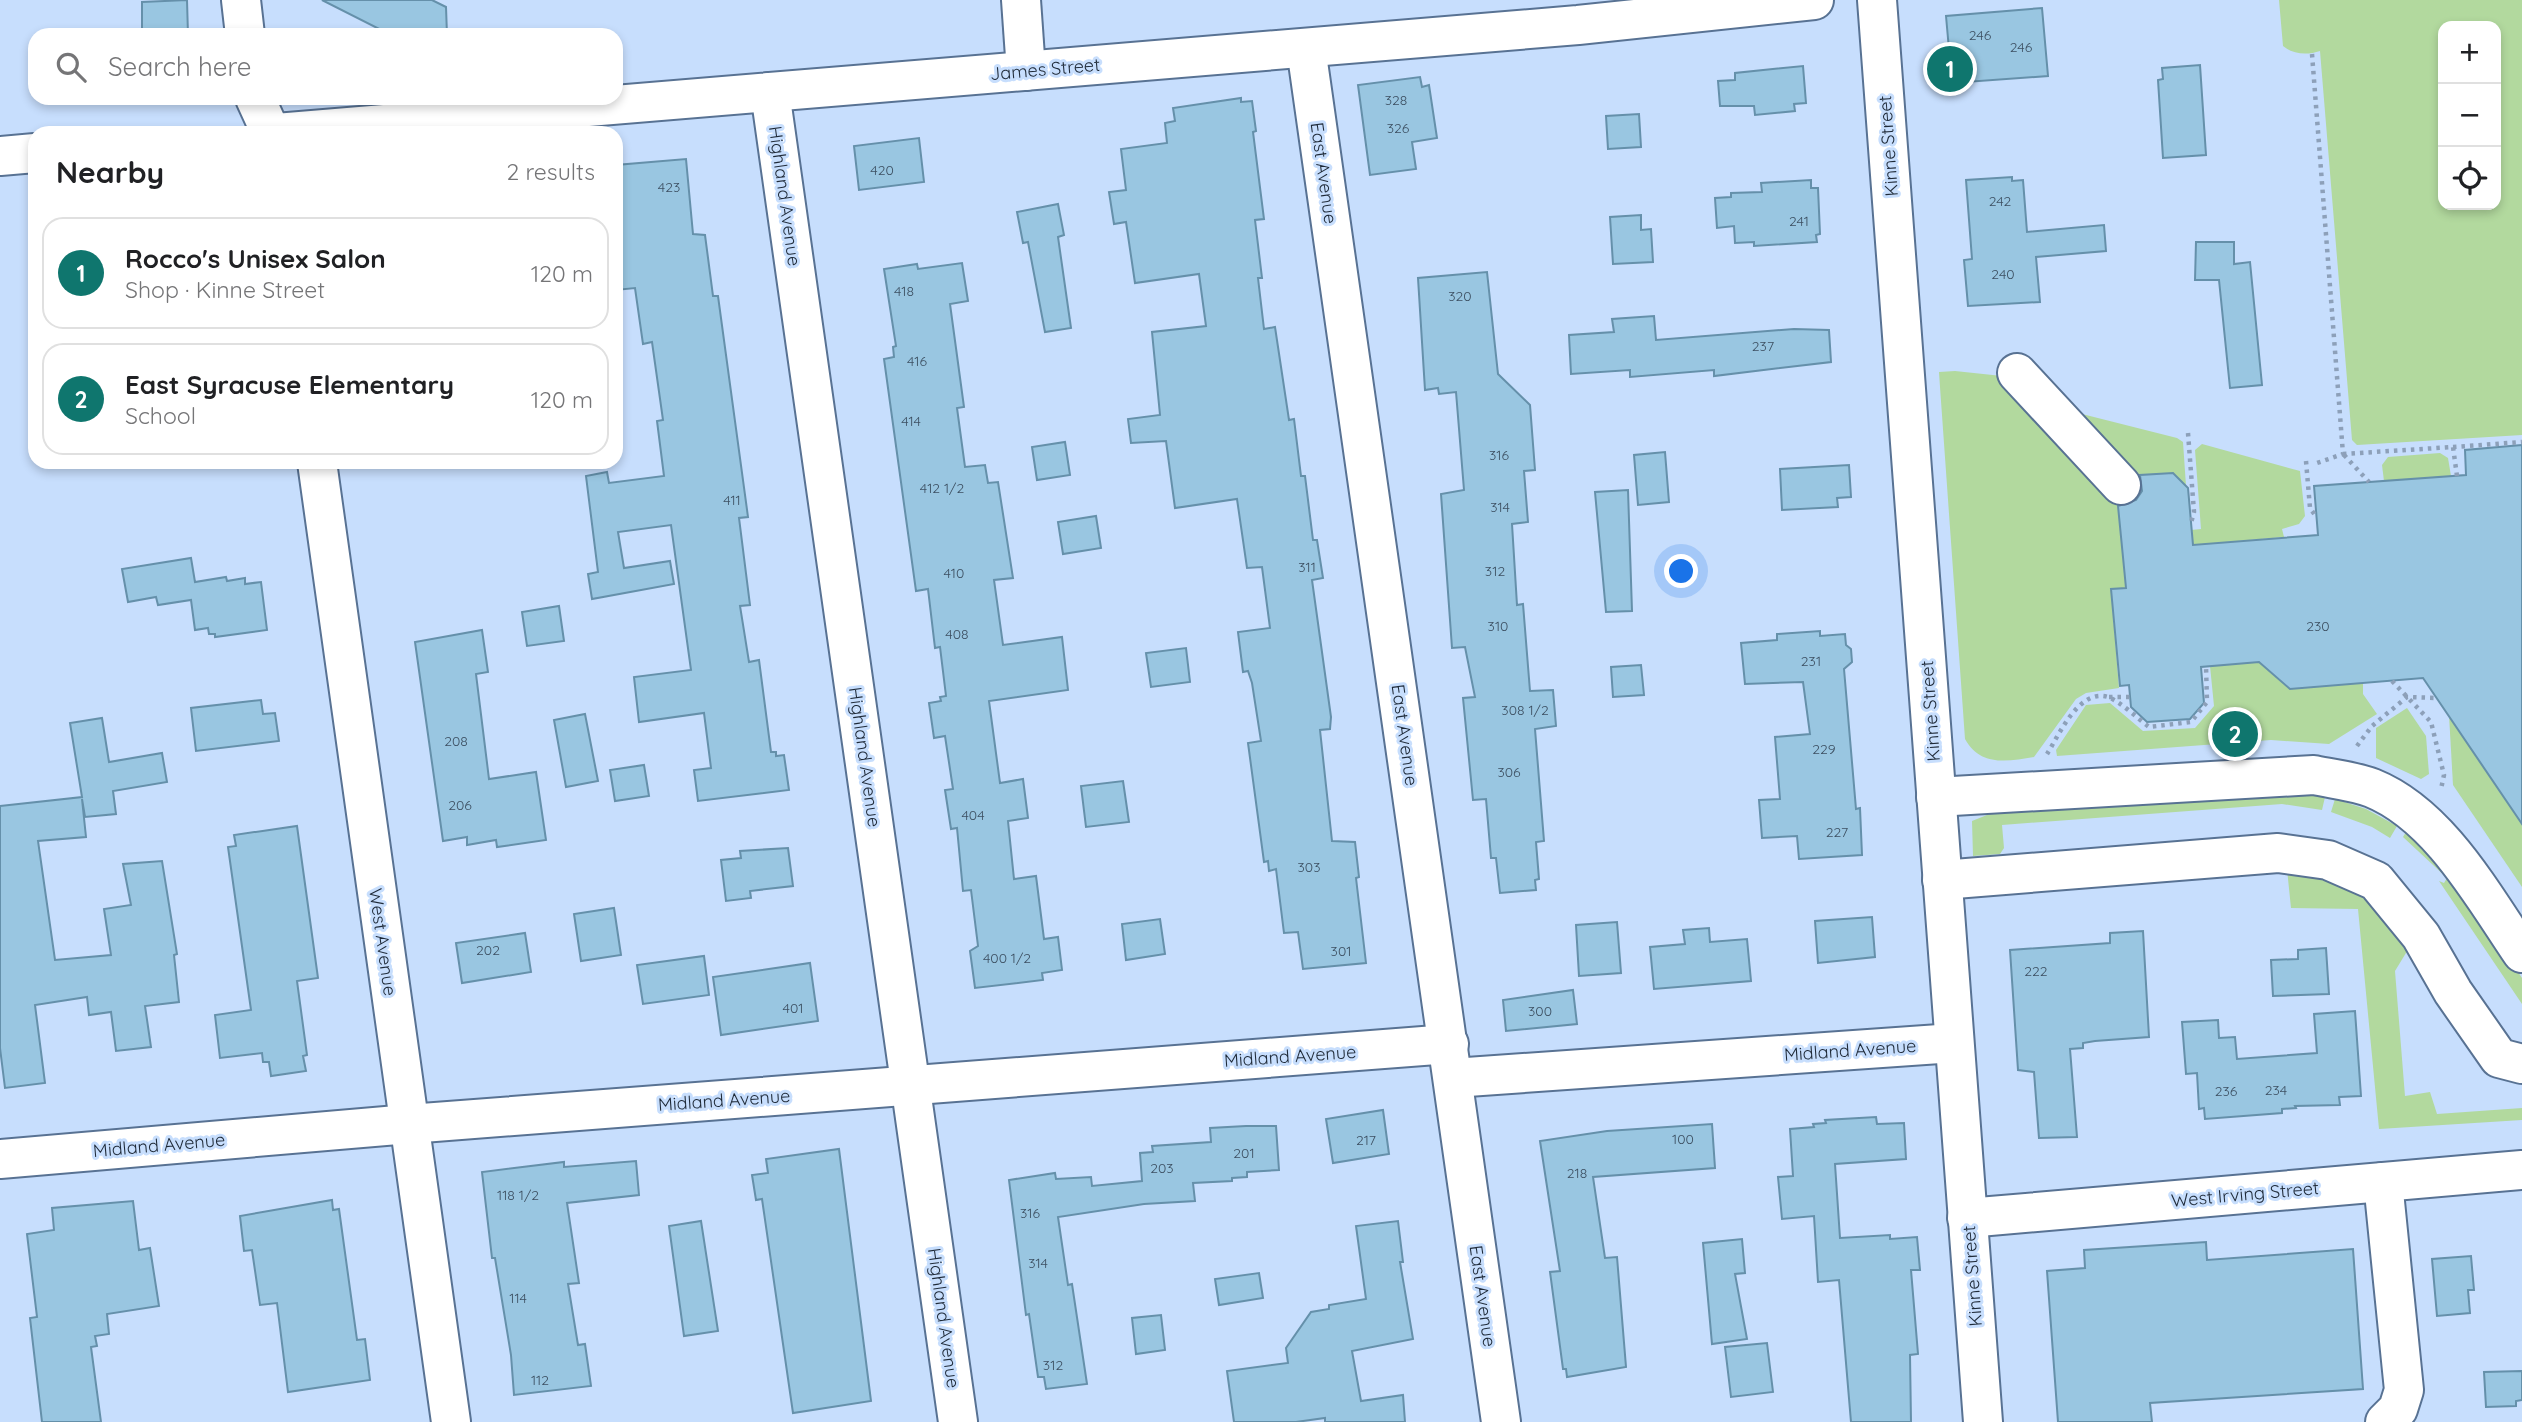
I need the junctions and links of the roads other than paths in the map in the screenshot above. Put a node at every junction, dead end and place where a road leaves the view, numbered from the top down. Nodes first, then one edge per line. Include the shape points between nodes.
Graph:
1 (241, 0) edge
2 (1021, 0) edge
3 (1814, 0) edge
4 (1877, 0) edge
5 (244, 28) edge
6 (1306, 48) junction
7 (1026, 71) junction
8 (770, 92) junction
9 (623, 104) edge
10 (259, 105) edge
11 (612, 105) edge
12 (269, 126) edge
13 (358, 126) edge
14 (28, 154) edge
15 (0, 156) edge
16 (2017, 373) dead end
17 (318, 469) edge
18 (2121, 485) dead end
19 (1936, 797) junction
20 (1942, 880) junction
21 (2522, 953) edge
22 (1954, 1043) junction
23 (1451, 1061) junction
24 (2522, 1064) edge
25 (912, 1086) junction
26 (409, 1124) junction
27 (0, 1159) edge
28 (2522, 1170) edge
29 (2383, 1182) junction
30 (1967, 1218) junction
31 (451, 1422) edge
32 (958, 1422) edge
33 (1501, 1422) edge
34 (1983, 1422) edge
35 (2385, 1422) edge

1 - 5 street
2 - 7 street
3 - 6 street, James Street
4 - 19 street, Kinne Street
6 - 7 street, James Street
6 - 23 street, East Avenue
7 - 8 street, James Street
8 - 9 street, James Street
8 - 25 street, Highland Avenue
10 - 12 street
11 - 13 street, James Street
14 - 15 street
16 - 18 street
17 - 26 street, West Avenue
19 - 20 street, Kinne Street
19 - 21 street via 2314,775 2372,788 2416,816 2460,862
20 - 22 street, Kinne Street
20 - 24 street via 2278,853 2328,860 2376,881 2421,936 2499,1058
22 - 23 street, Midland Avenue
22 - 30 street, Kinne Street
23 - 25 street, Midland Avenue
23 - 33 street, East Avenue
25 - 26 street, Midland Avenue
25 - 32 street, Highland Avenue
26 - 27 street, Midland Avenue
26 - 31 street, West Avenue
28 - 29 street, West Irving Street
29 - 30 street, West Irving Street
29 - 35 street via 2404,1390 2398,1409
30 - 34 street, Kinne Street

